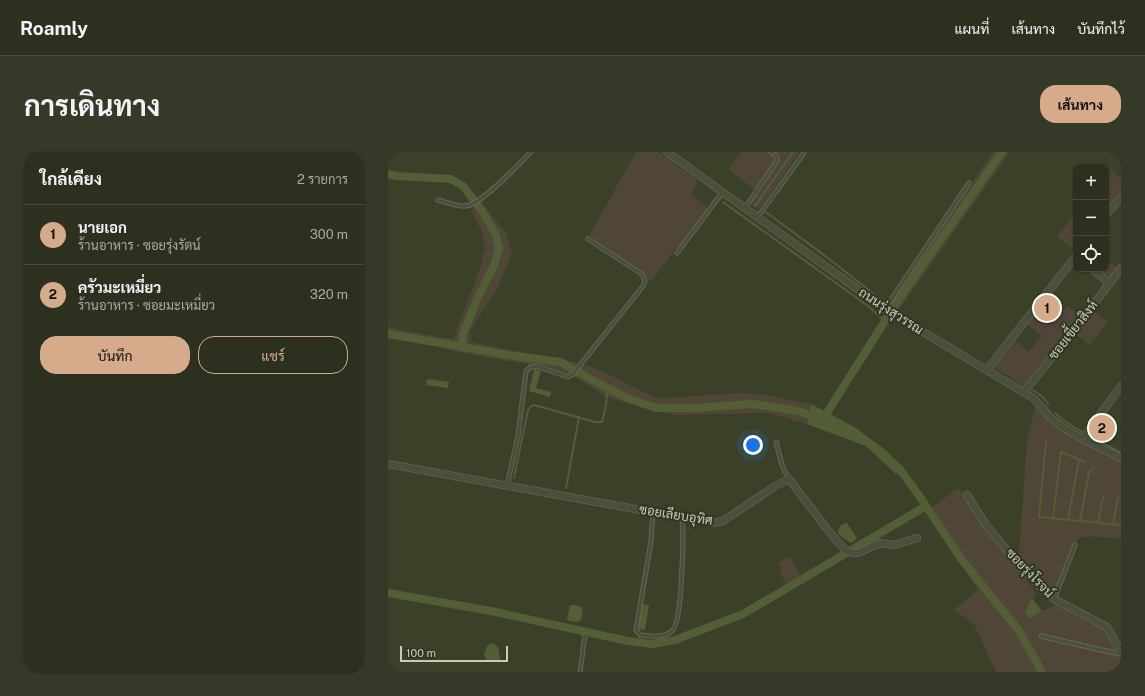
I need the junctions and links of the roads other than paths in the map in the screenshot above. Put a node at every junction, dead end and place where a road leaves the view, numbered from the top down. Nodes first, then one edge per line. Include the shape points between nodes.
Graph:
1 (531, 152) edge
2 (667, 152) edge
3 (771, 152) edge
4 (804, 153) edge
5 (969, 183) dead end
6 (722, 193) junction
7 (1121, 197) edge
8 (438, 200) dead end
9 (744, 209) junction
10 (1109, 211) edge
11 (757, 218) junction
12 (588, 239) dead end
13 (677, 253) dead end
14 (1073, 260) edge
15 (1121, 268) edge
16 (1096, 272) edge
17 (1109, 283) junction
18 (885, 309) junction
19 (987, 370) junction
20 (1121, 386) edge
21 (1024, 392) junction
22 (1083, 438) junction
23 (776, 442) dead end
24 (1121, 458) edge
25 (388, 464) edge
26 (788, 479) junction
27 (507, 486) junction
28 (967, 495) dead end
29 (653, 512) junction
30 (682, 517) junction
31 (917, 538) dead end
32 (1075, 545) dead end
33 (1054, 599) junction
34 (585, 635) dead end
35 (1041, 636) dead end
36 (1121, 653) edge
37 (580, 672) edge

1 - 8 lane via 487,194 470,206
2 - 6 street, ถนนรุ่งสุวรรณ
3 - 9 lane via 777,161
4 - 11 lane
5 - 18 lane
6 - 9 street, ถนนรุ่งสุวรรณ
6 - 13 lane
7 - 10 street
9 - 11 street, ถนนรุ่งสุวรรณ
11 - 18 street, ถนนรุ่งสุวรรณ
12 - 27 lane via 642,274 645,281 573,374 568,377 536,366 526,371 518,436
14 - 19 street
15 - 17 street, ซอยเขี้ยวสิงห์
16 - 17 street
17 - 21 street, ซอยเขี้ยวสิงห์
18 - 19 street, ถนนรุ่งสุวรรณ
19 - 21 street, ถนนรุ่งสุวรรณ
20 - 22 street
21 - 22 street, ถนนรุ่งสุวรรณ via 1038,402 1050,417
22 - 24 street, ถนนรุ่งสุวรรณ
23 - 26 lane
25 - 27 street, ซอยเลียบอุทิศ
26 - 30 street, ซอยเลียบอุทิศ via 723,521 712,523
26 - 31 street via 846,550 858,553 880,543 894,545
27 - 29 street, ซอยเลียบอุทิศ
28 - 33 street, ซอยรุ่งโรจน์ via 986,525 1021,567
29 - 30 street, ซอยเลียบอุทิศ
29 - 30 lane via 651,542 636,630 640,635 661,636 668,634 676,626 680,590
32 - 33 lane
33 - 36 street, ซอยรุ่งโรจน์ via 1107,627
34 - 37 lane
35 - 36 lane

